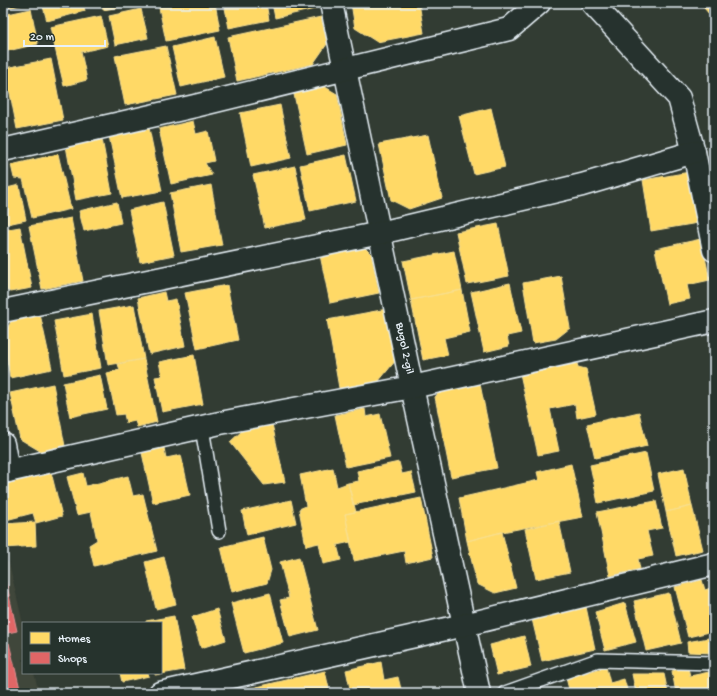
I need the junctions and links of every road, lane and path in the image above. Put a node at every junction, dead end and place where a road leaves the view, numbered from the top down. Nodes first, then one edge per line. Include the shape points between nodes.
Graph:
1 (331, 3) edge
2 (539, 3) edge
3 (592, 3) edge
4 (345, 69) junction
5 (3, 150) edge
6 (694, 152) junction
7 (380, 233) junction
8 (714, 250) edge
9 (3, 311) edge
10 (714, 321) edge
11 (412, 387) junction
12 (202, 428) junction
13 (3, 444) edge
14 (5, 471) edge
15 (219, 531) dead end
16 (714, 564) edge
17 (464, 625) junction
18 (714, 663) edge
19 (160, 693) edge
20 (479, 693) edge
21 (505, 693) edge

1 - 4 street, Bugol 2-gil
2 - 4 street via 508,29
3 - 6 street via 679,98
4 - 5 street
4 - 7 street, Bugol 2-gil
6 - 7 street via 582,185
6 - 8 street
7 - 9 street
7 - 11 street, Bugol 2-gil
10 - 11 street
11 - 12 street
11 - 17 street, Bugol 2-gil
12 - 14 street
12 - 15 lane
13 - 14 street
16 - 17 street
17 - 19 street
17 - 20 street, Bugol 2-gil
18 - 21 lane via 598,660

